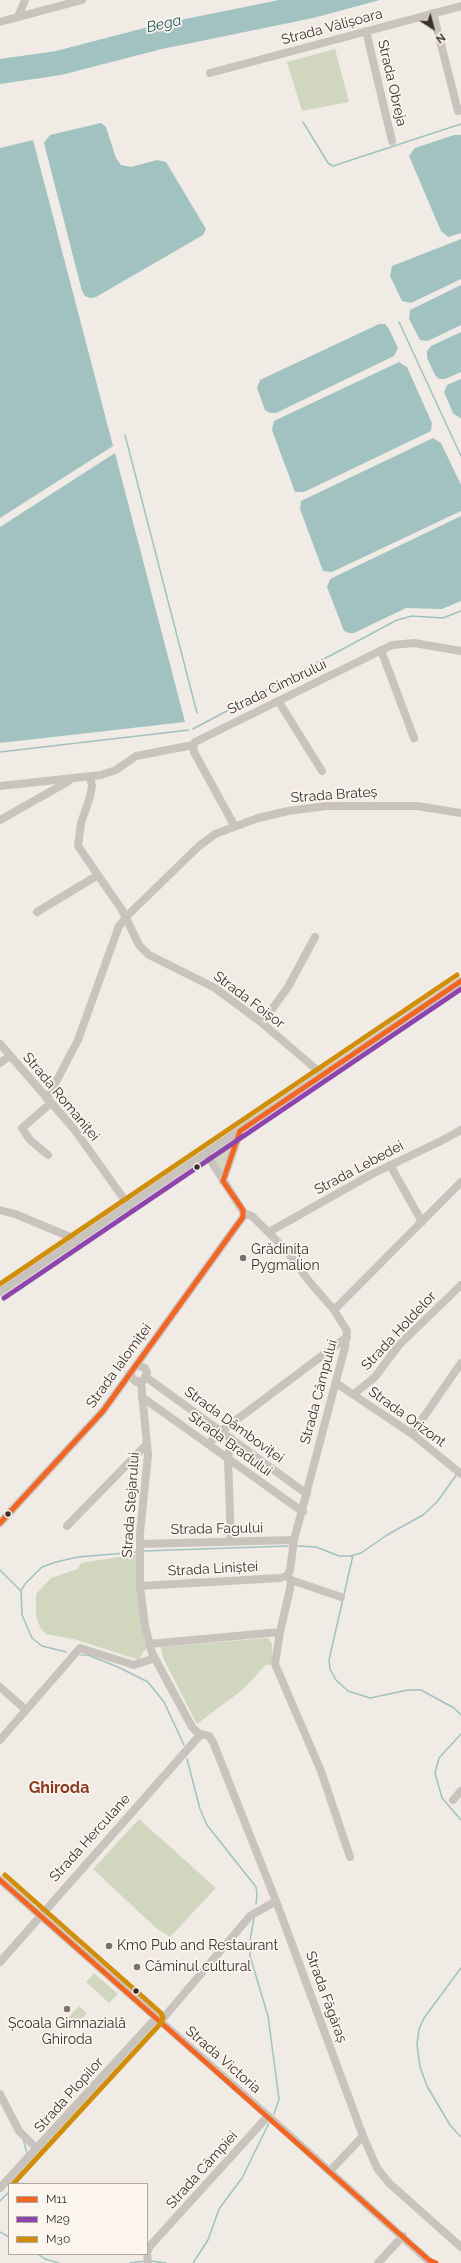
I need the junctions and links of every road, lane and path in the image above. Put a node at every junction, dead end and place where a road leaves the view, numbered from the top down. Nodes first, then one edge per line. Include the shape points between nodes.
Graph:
1 (25, 0) edge
2 (82, 0) edge
3 (461, 6) edge
4 (434, 13) junction
5 (18, 17) junction
6 (0, 22) edge
7 (366, 31) junction
8 (210, 73) dead end
9 (458, 111) dead end
10 (392, 141) dead end
11 (381, 650) junction
12 (461, 651) edge
13 (279, 702) junction
14 (414, 738) dead end
15 (193, 745) junction
16 (322, 771) dead end
17 (90, 776) junction
18 (74, 779) junction
19 (0, 786) edge
20 (461, 813) edge
21 (0, 820) edge
22 (234, 825) junction
23 (98, 875) junction
24 (37, 912) dead end
25 (125, 918) junction
26 (315, 937) dead end
27 (461, 981) edge
28 (262, 1023) junction
29 (0, 1044) edge
30 (10, 1056) junction
31 (0, 1063) edge
32 (323, 1076) junction
33 (49, 1101) junction
34 (240, 1130) junction
35 (461, 1130) edge
36 (206, 1153) junction
37 (48, 1155) dead end
38 (390, 1165) junction
39 (223, 1181) junction
40 (461, 1182) edge
41 (129, 1206) junction
42 (0, 1210) edge
43 (244, 1213) junction
44 (422, 1222) junction
45 (269, 1232) junction
46 (76, 1242) junction
47 (461, 1285) edge
48 (0, 1292) edge
49 (334, 1310) junction
50 (347, 1337) junction
51 (461, 1363) edge
52 (136, 1365) junction
53 (130, 1374) junction
54 (144, 1379) junction
55 (336, 1383) junction
56 (354, 1394) junction
57 (142, 1397) junction
58 (222, 1431) junction
59 (412, 1434) junction
60 (231, 1438) junction
61 (147, 1444) junction
62 (208, 1444) junction
63 (228, 1459) junction
64 (461, 1474) edge
65 (307, 1494) junction
66 (303, 1512) junction
67 (0, 1523) edge
68 (67, 1526) dead end
69 (294, 1540) junction
70 (231, 1541) junction
71 (140, 1548) junction
72 (289, 1578) junction
73 (140, 1586) junction
74 (341, 1597) dead end
75 (280, 1632) junction
76 (149, 1644) junction
77 (155, 1658) junction
78 (0, 1687) edge
79 (26, 1710) junction
80 (201, 1734) junction
81 (0, 1740) edge
82 (461, 1792) edge
83 (453, 1800) dead end
84 (350, 1857) dead end
85 (0, 1880) edge
86 (276, 1901) junction
87 (39, 1915) junction
88 (0, 1962) edge
89 (158, 2020) junction
90 (0, 2094) edge
91 (268, 2116) junction
92 (363, 2136) junction
93 (37, 2149) junction
94 (330, 2171) junction
95 (0, 2188) edge
96 (403, 2236) junction
97 (461, 2247) edge
98 (148, 2261) edge
99 (432, 2262) edge
100 (378, 2263) edge

1 - 5 street
2 - 5 street
3 - 4 street, Strada Vălișoara
4 - 7 street, Strada Vălișoara
4 - 9 street
5 - 6 street
7 - 8 street, Strada Vălișoara
7 - 10 street, Strada Obreja
11 - 12 street, Strada Cimbrului via 395,644 406,643
11 - 13 street, Strada Cimbrului
11 - 14 street
13 - 15 street, Strada Cimbrului
13 - 16 street
15 - 17 street, Strada Cimbrului via 136,756 116,770
15 - 22 street via 195,755
17 - 18 street, Strada Cimbrului
17 - 23 street, Strada Foișor via 92,786 80,823 78,846
18 - 19 street
18 - 21 street
20 - 22 street, Strada Brateș via 417,806 326,806 288,811
22 - 25 street, Strada Brateș via 199,846
23 - 24 street
23 - 25 street, Strada Foișor
25 - 28 street, Strada Foișor via 137,943 146,953 215,988
25 - 33 street, Strada Brateș via 116,934 78,1040
26 - 28 street via 288,987
27 - 32 street
28 - 32 street, Strada Foișor
29 - 30 street, Strada Romaniței
30 - 31 street
30 - 33 street, Strada Romaniței
32 - 34 street
33 - 37 street via 22,1128 30,1140
33 - 41 street, Strada Romaniței via 74,1129
34 - 36 street
34 - 39 street
35 - 38 street, Strada Lebedei
36 - 39 street, Strada Câmpului
36 - 41 street
38 - 44 street
38 - 45 street, Strada Lebedei
39 - 43 street, Strada Câmpului
40 - 44 street
41 - 46 street
42 - 46 street via 68,1236
43 - 45 street, Strada Câmpului via 252,1216
43 - 52 street, Strada Ialomiței
44 - 49 street
45 - 49 street, Strada Câmpului
46 - 48 street
47 - 56 street, Strada Holdelor via 399,1345 375,1378
49 - 50 street, Strada Câmpului via 344,1325
50 - 55 street, Strada Câmpului
50 - 58 street
51 - 59 street
52 - 53 street, Strada Ialomiței
52 - 54 street via 145,1368
53 - 54 street via 136,1382
53 - 67 street, Strada Ialomiței via 91,1425
54 - 57 street, Strada Stejarului
54 - 58 street, Strada Dâmboviței
55 - 56 street, Strada Orizont
55 - 65 street, Strada Câmpului
56 - 59 street, Strada Orizont
57 - 61 street, Strada Stejarului
57 - 62 street, Strada Bradului
58 - 60 street, Strada Dâmboviței
58 - 62 street
59 - 64 street, Strada Orizont
60 - 63 street
60 - 65 street, Strada Dâmboviței
61 - 68 street
61 - 71 street, Strada Stejarului via 148,1470
62 - 63 street, Strada Bradului
63 - 66 street, Strada Bradului
63 - 70 street
65 - 66 street, Strada Câmpului
66 - 69 street, Strada Câmpului
69 - 70 street, Strada Fagului
69 - 72 street, Strada Câmpului
70 - 71 street, Strada Fagului
71 - 73 street, Strada Stejarului
72 - 73 street, Strada Liniștei
72 - 74 street
72 - 75 street, Strada Câmpului
73 - 76 street, Strada Stejarului
75 - 76 street
75 - 84 street, Strada Câmpului via 275,1654 276,1669 321,1771
76 - 77 street, Strada Stejarului
77 - 79 street via 134,1665 80,1648
77 - 80 street, Strada Stejarului via 192,1727
78 - 79 street
79 - 81 street
80 - 86 street, Strada Făgăraș via 209,1736 213,1742
80 - 87 street, Strada Herculane
82 - 83 street
85 - 87 street, Strada Victoria
86 - 89 street, Strada Plopilor via 250,1916
86 - 92 street, Strada Făgăraș
87 - 88 street, Strada Herculane
87 - 89 street, Strada Victoria
89 - 91 street, Strada Victoria
89 - 93 street, Strada Plopilor
90 - 93 street via 19,2132
91 - 94 street, Strada Victoria
91 - 98 street, Strada Câmpiei via 150,2246
92 - 94 street
92 - 97 street, Strada Făgăraș via 377,2168 384,2177
93 - 95 street, Strada Plopilor
94 - 96 street, Strada Victoria
96 - 99 street, Strada Victoria
96 - 100 street

